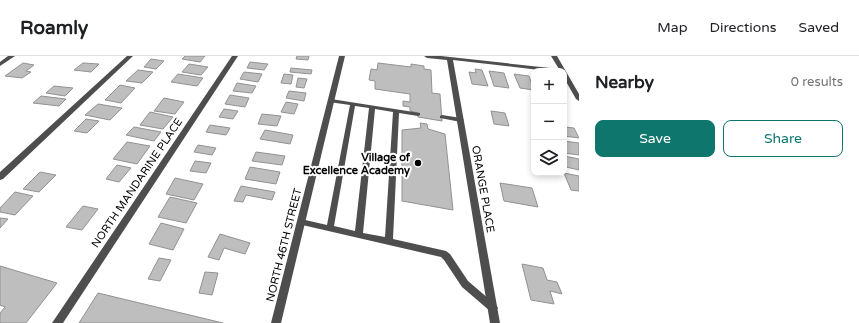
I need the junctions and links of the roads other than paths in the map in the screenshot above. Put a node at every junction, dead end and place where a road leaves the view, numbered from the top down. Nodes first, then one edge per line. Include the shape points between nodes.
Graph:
1 (12, 56) edge
2 (130, 56) edge
3 (236, 56) edge
4 (342, 56) edge
5 (427, 56) edge
6 (554, 56) edge
7 (450, 59) junction
8 (0, 64) edge
9 (531, 68) edge
10 (561, 68) edge
11 (567, 79) edge
12 (579, 99) edge
13 (331, 101) junction
14 (353, 104) junction
15 (372, 107) junction
16 (396, 111) junction
17 (418, 114) dead end
18 (442, 117) dead end
19 (460, 120) junction
20 (0, 177) edge
21 (301, 222) junction
22 (330, 228) junction
23 (359, 234) junction
24 (390, 241) junction
25 (492, 308) junction
26 (56, 323) edge
27 (276, 323) edge
28 (495, 323) edge

1 - 8 street
2 - 20 street
3 - 26 street, NORTH MANDARINE PLACE
4 - 13 street, NORTH 46TH STREET
5 - 7 street
6 - 10 street
7 - 9 street
7 - 19 street, ORANGE PLACE
11 - 12 street
13 - 14 lane
13 - 21 street, NORTH 46TH STREET
14 - 15 lane
14 - 22 lane
15 - 16 lane
15 - 23 lane
16 - 17 lane
16 - 24 lane
18 - 19 lane
19 - 25 street, ORANGE PLACE
21 - 22 lane
21 - 27 street, NORTH 46TH STREET
22 - 23 lane
23 - 24 lane
24 - 25 lane via 443,254 465,284
25 - 28 street, ORANGE PLACE

